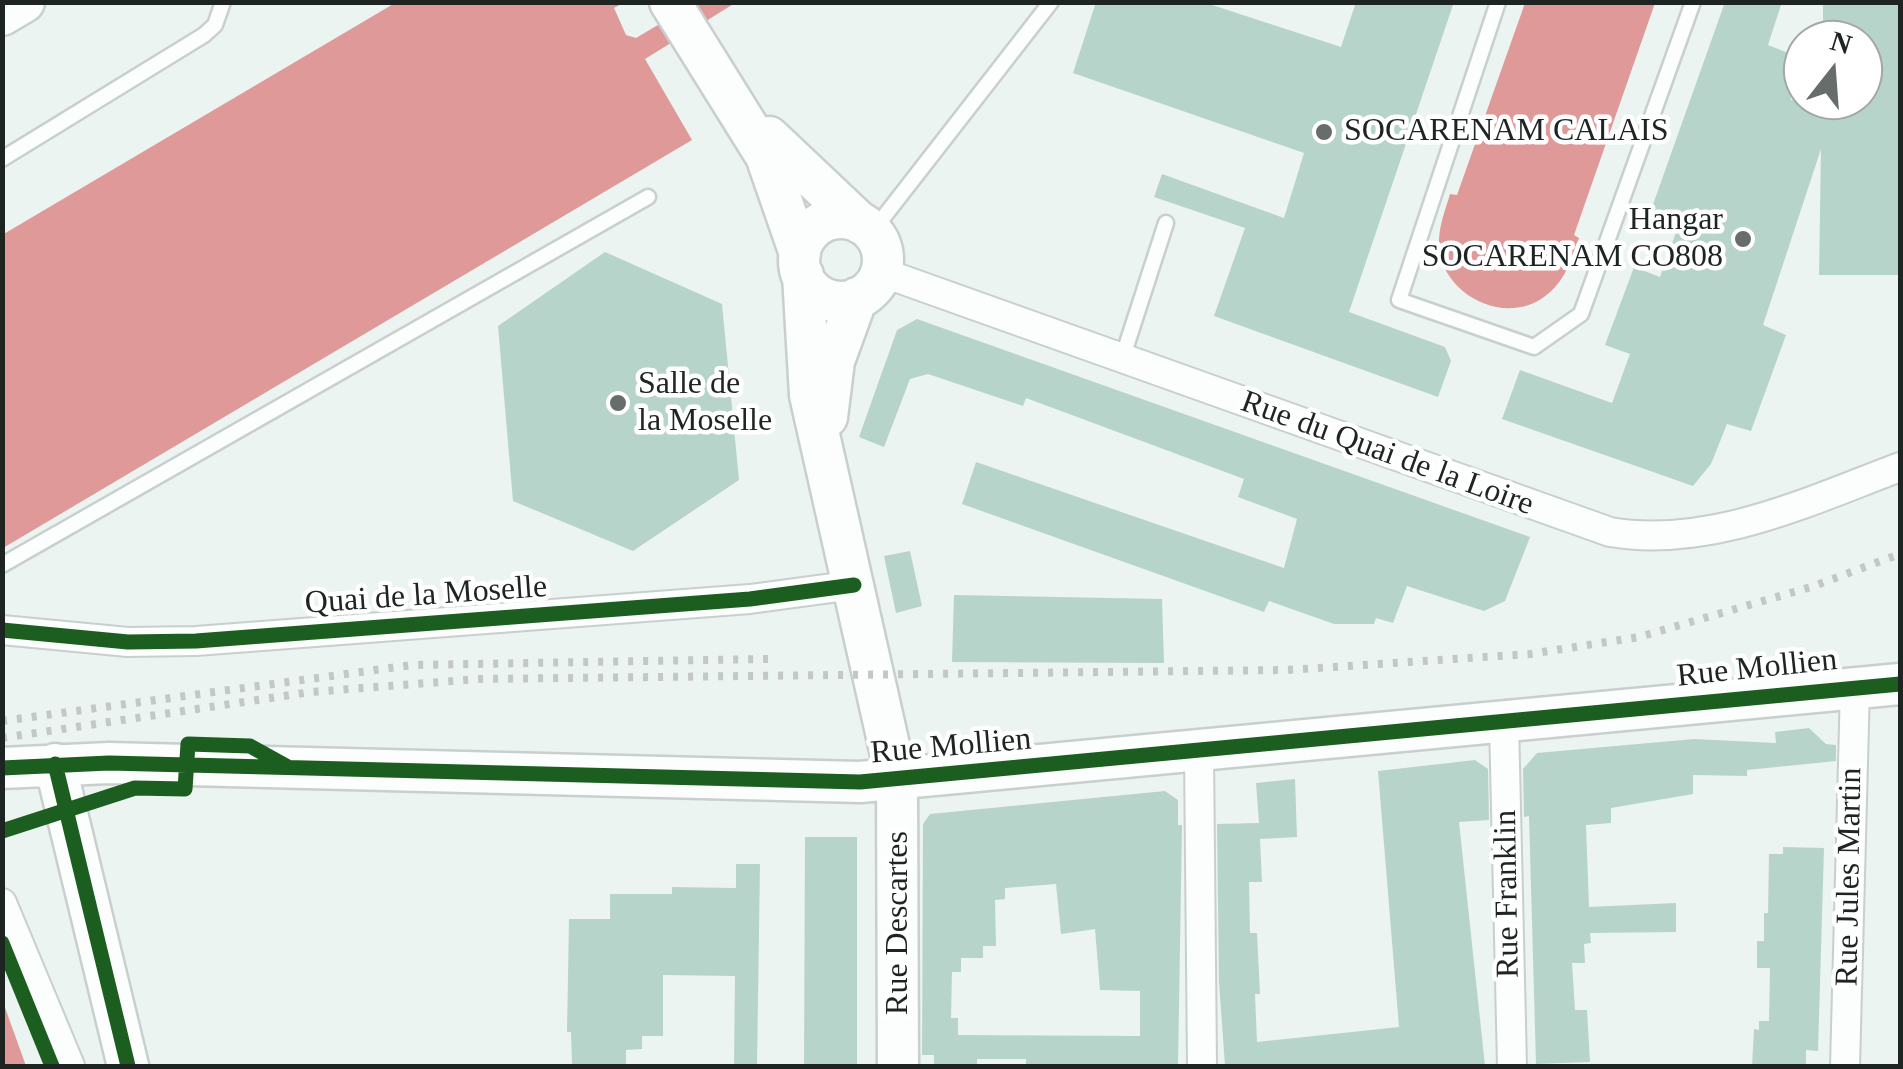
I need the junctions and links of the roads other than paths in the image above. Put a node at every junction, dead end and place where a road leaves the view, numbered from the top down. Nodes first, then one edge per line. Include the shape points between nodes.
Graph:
1 (24, 2) edge
2 (223, 2) edge
3 (670, 2) edge
4 (1051, 2) edge
5 (1498, 2) edge
6 (1693, 2) edge
7 (2, 15) edge
8 (730, 92) junction
9 (2, 159) edge
10 (648, 197) dead end
11 (1166, 222) dead end
12 (866, 227) junction
13 (801, 265) junction
14 (869, 285) junction
15 (1122, 360) junction
16 (828, 460) junction
17 (1900, 466) edge
18 (2, 565) edge
19 (854, 584) junction
20 (2, 630) edge
21 (1900, 684) edge
22 (1855, 687) junction
23 (1504, 722) junction
24 (1199, 752) junction
25 (54, 764) junction
26 (2, 768) edge
27 (896, 780) junction
28 (2, 903) edge
29 (70, 1066) edge
30 (128, 1066) edge
31 (898, 1066) edge
32 (1202, 1066) edge
33 (1512, 1066) edge
34 (1845, 1066) edge

1 - 7 street
2 - 9 lane via 216,25 204,35
3 - 8 street
4 - 12 lane
5 - 6 lane via 1400,300 1534,347 1581,314
8 - 12 street via 803,174
8 - 13 street via 776,178
10 - 18 lane
11 - 15 lane
12 - 13 street via 840,218 819,224 808,234
12 - 14 street via 882,251
13 - 14 street via 810,288 828,300
13 - 16 street via 810,395
14 - 15 street, Rue du Quai de la Loire
14 - 16 street via 831,379
15 - 17 street, Rue du Quai de la Loire via 1637,537 1669,538 1742,522
16 - 19 street, Rue Descartes
19 - 20 street, Quai de la Moselle via 750,599 196,641
19 - 27 street, Rue Descartes
21 - 22 street, Rue Mollien
22 - 23 street, Rue Mollien
22 - 34 street, Rue Jules Martin
23 - 24 street, Rue Mollien
23 - 33 street, Rue Franklin
24 - 27 street, Rue Mollien
24 - 32 street
25 - 26 street, Rue Mollien
25 - 27 street, Rue Mollien via 756,783
25 - 30 street
27 - 31 street, Rue Descartes
28 - 29 street

